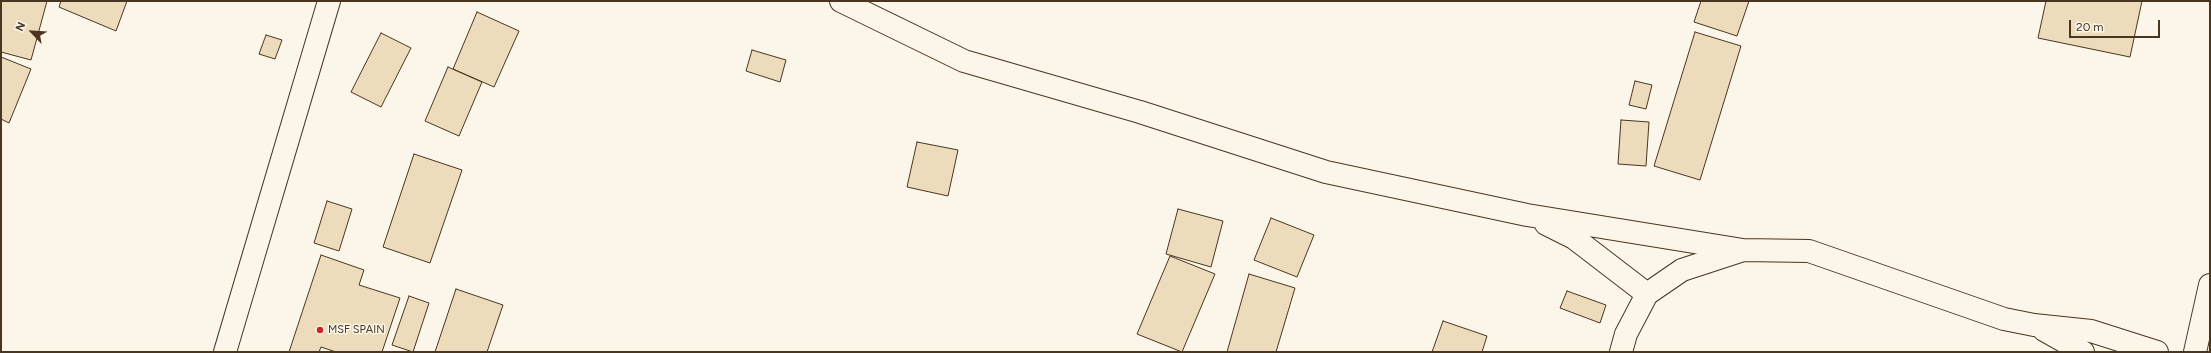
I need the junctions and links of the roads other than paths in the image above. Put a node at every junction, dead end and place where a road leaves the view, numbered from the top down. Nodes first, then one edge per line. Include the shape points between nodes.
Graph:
1 (329, 1) edge
2 (841, 1) edge
3 (1526, 215) junction
4 (1743, 250) junction
5 (2210, 285) edge
6 (1647, 294) junction
7 (2034, 325) junction
8 (225, 352) edge
9 (1621, 352) edge
10 (2083, 352) edge
11 (2157, 352) edge
12 (2195, 352) edge

1 - 8 street
2 - 3 street via 964,61 1140,112 1326,172
3 - 4 street
3 - 6 street via 1574,238
4 - 6 street via 1682,270
4 - 7 street via 1809,251 2004,319
5 - 12 street
6 - 9 street via 1626,334
7 - 10 street
7 - 11 street via 2090,331

